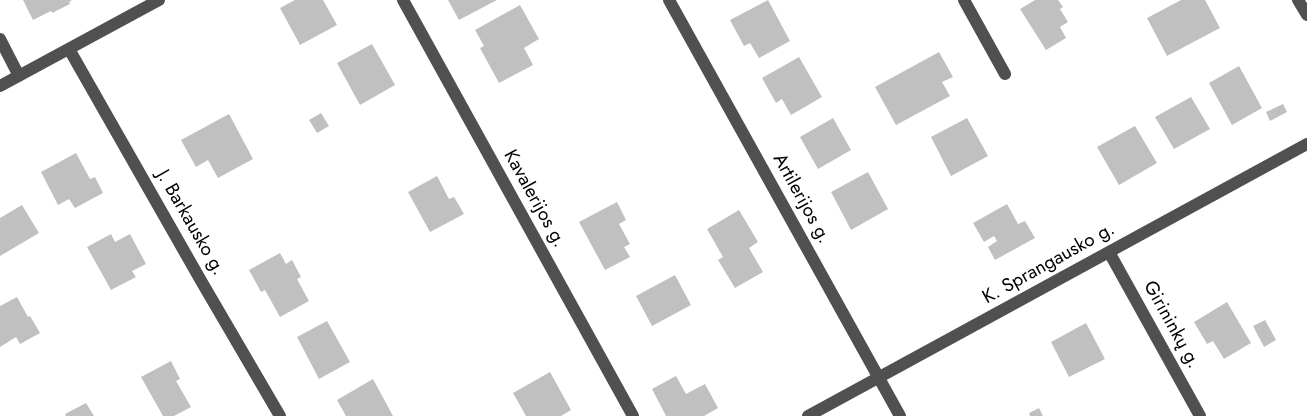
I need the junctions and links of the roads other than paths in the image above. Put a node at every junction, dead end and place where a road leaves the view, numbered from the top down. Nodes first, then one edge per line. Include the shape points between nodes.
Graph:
1 (159, 0) edge
2 (403, 0) edge
3 (669, 0) edge
4 (964, 0) edge
5 (1298, 0) edge
6 (1307, 16) edge
7 (0, 39) edge
8 (70, 48) junction
9 (1005, 74) dead end
10 (19, 76) junction
11 (0, 86) edge
12 (1307, 144) edge
13 (1109, 252) junction
14 (880, 377) junction
15 (280, 416) edge
16 (633, 416) edge
17 (808, 416) edge
18 (900, 416) edge
19 (1200, 416) edge

1 - 8 street
2 - 16 street, Kavalerijos g.
3 - 14 street, Artilerijos g.
4 - 9 street
5 - 6 street
7 - 10 street
8 - 10 street
8 - 15 street, J. Barkausko g.
10 - 11 street
12 - 13 street, K. Sprangausko g.
13 - 14 street, K. Sprangausko g.
13 - 19 street, Girininkų g.
14 - 17 street, K. Sprangausko g.
14 - 18 street, Artilerijos g.

